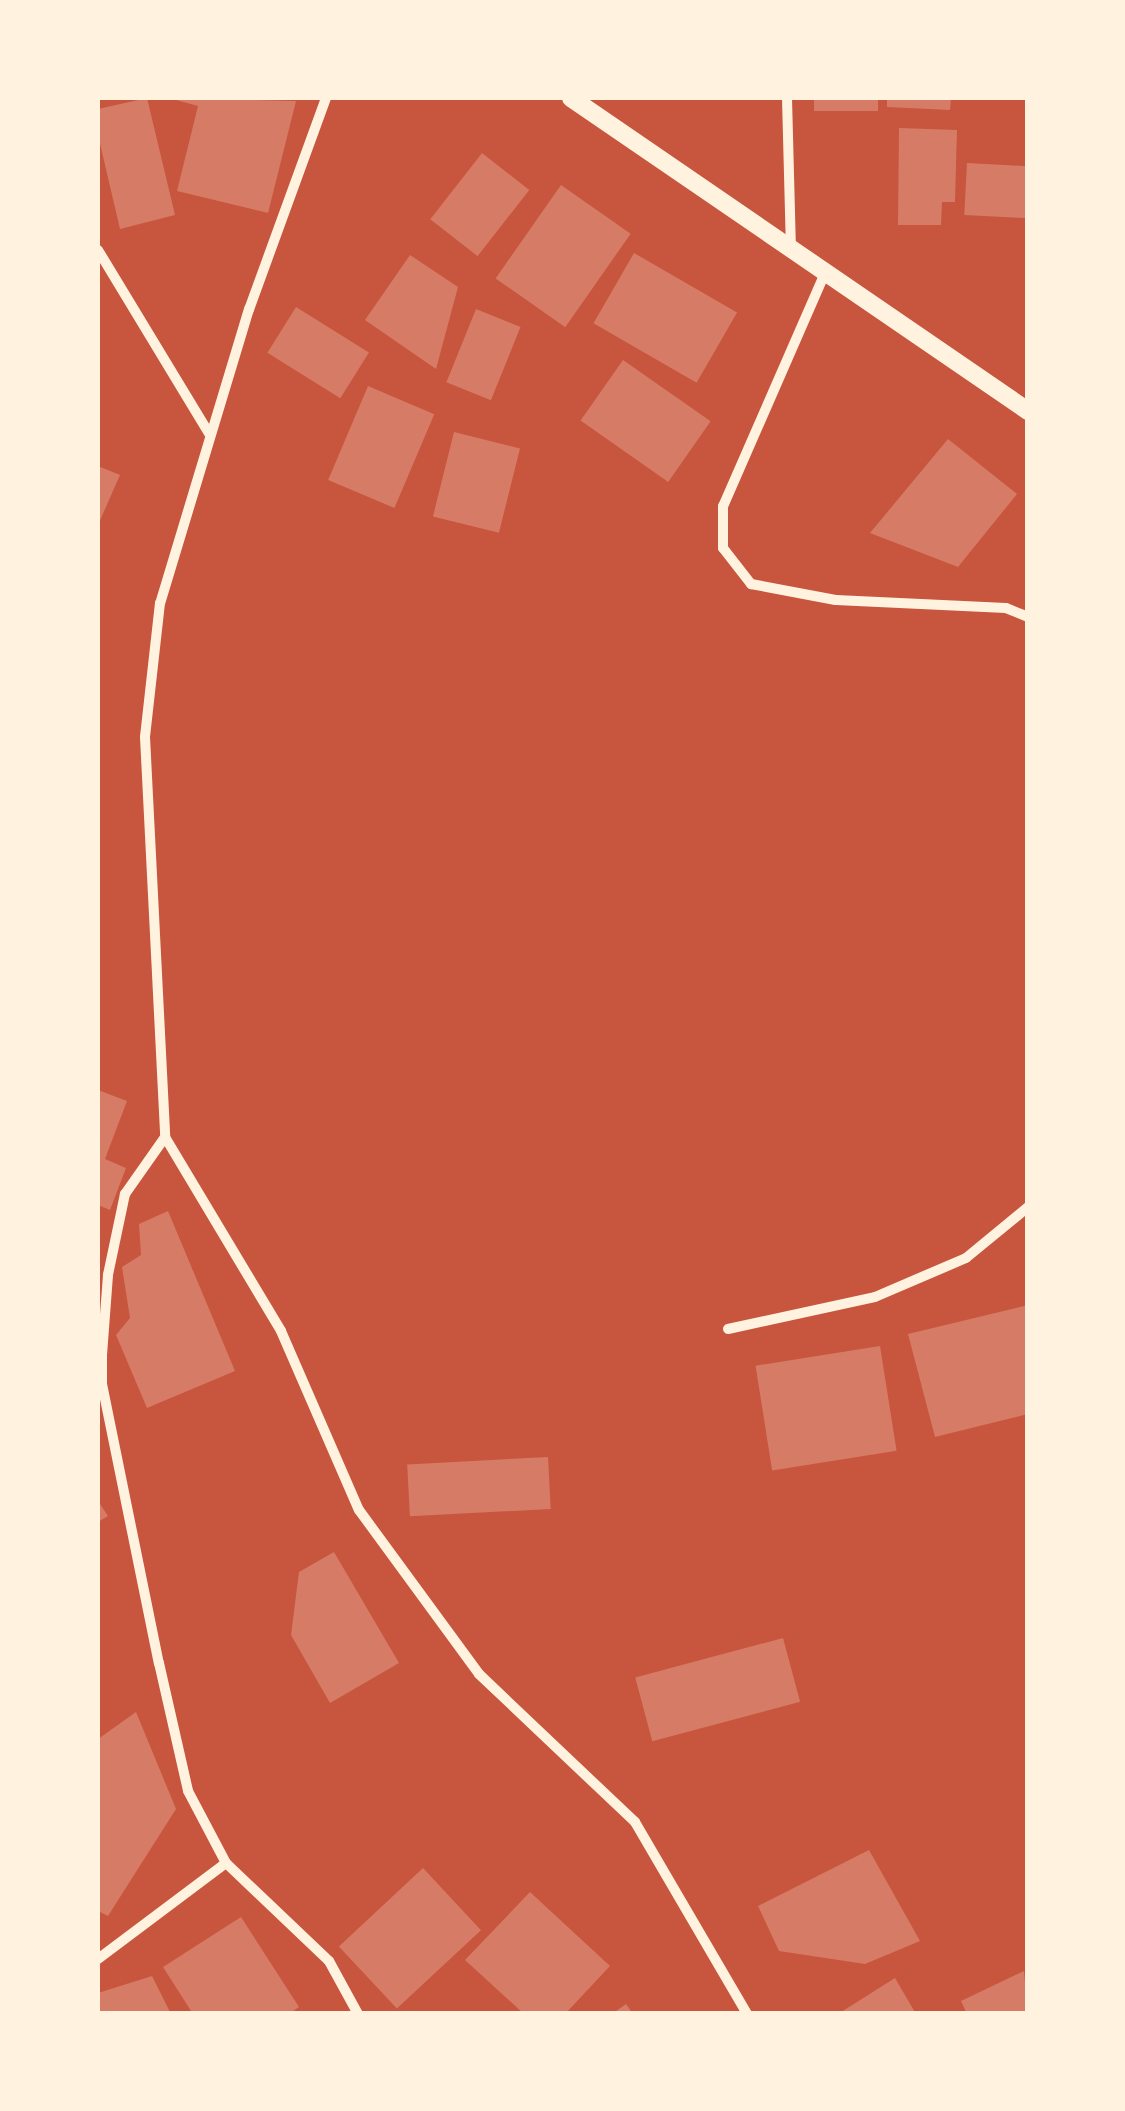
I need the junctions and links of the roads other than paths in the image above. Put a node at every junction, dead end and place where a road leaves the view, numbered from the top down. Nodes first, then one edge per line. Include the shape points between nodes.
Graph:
1 (326, 98) edge
2 (571, 98) edge
3 (787, 98) edge
4 (98, 250) edge
5 (791, 251) junction
6 (825, 273) junction
7 (1028, 411) edge
8 (209, 433) junction
9 (1028, 617) edge
10 (165, 1137) junction
11 (1028, 1207) edge
12 (728, 1329) dead end
13 (100, 1353) edge
14 (226, 1863) junction
15 (99, 1955) edge
16 (358, 2014) edge
17 (748, 2014) edge

1 - 8 street
2 - 5 street
3 - 5 street
4 - 8 street
5 - 6 street
6 - 7 street
6 - 9 street via 723,506 723,548 751,584 836,600 1006,608
8 - 10 street via 160,603 145,736
10 - 13 street via 125,1194
10 - 17 street via 281,1332 360,1510 479,1674 635,1822
11 - 12 street via 966,1258 874,1297
13 - 14 street via 188,1790
14 - 15 street
14 - 16 street via 328,1961

